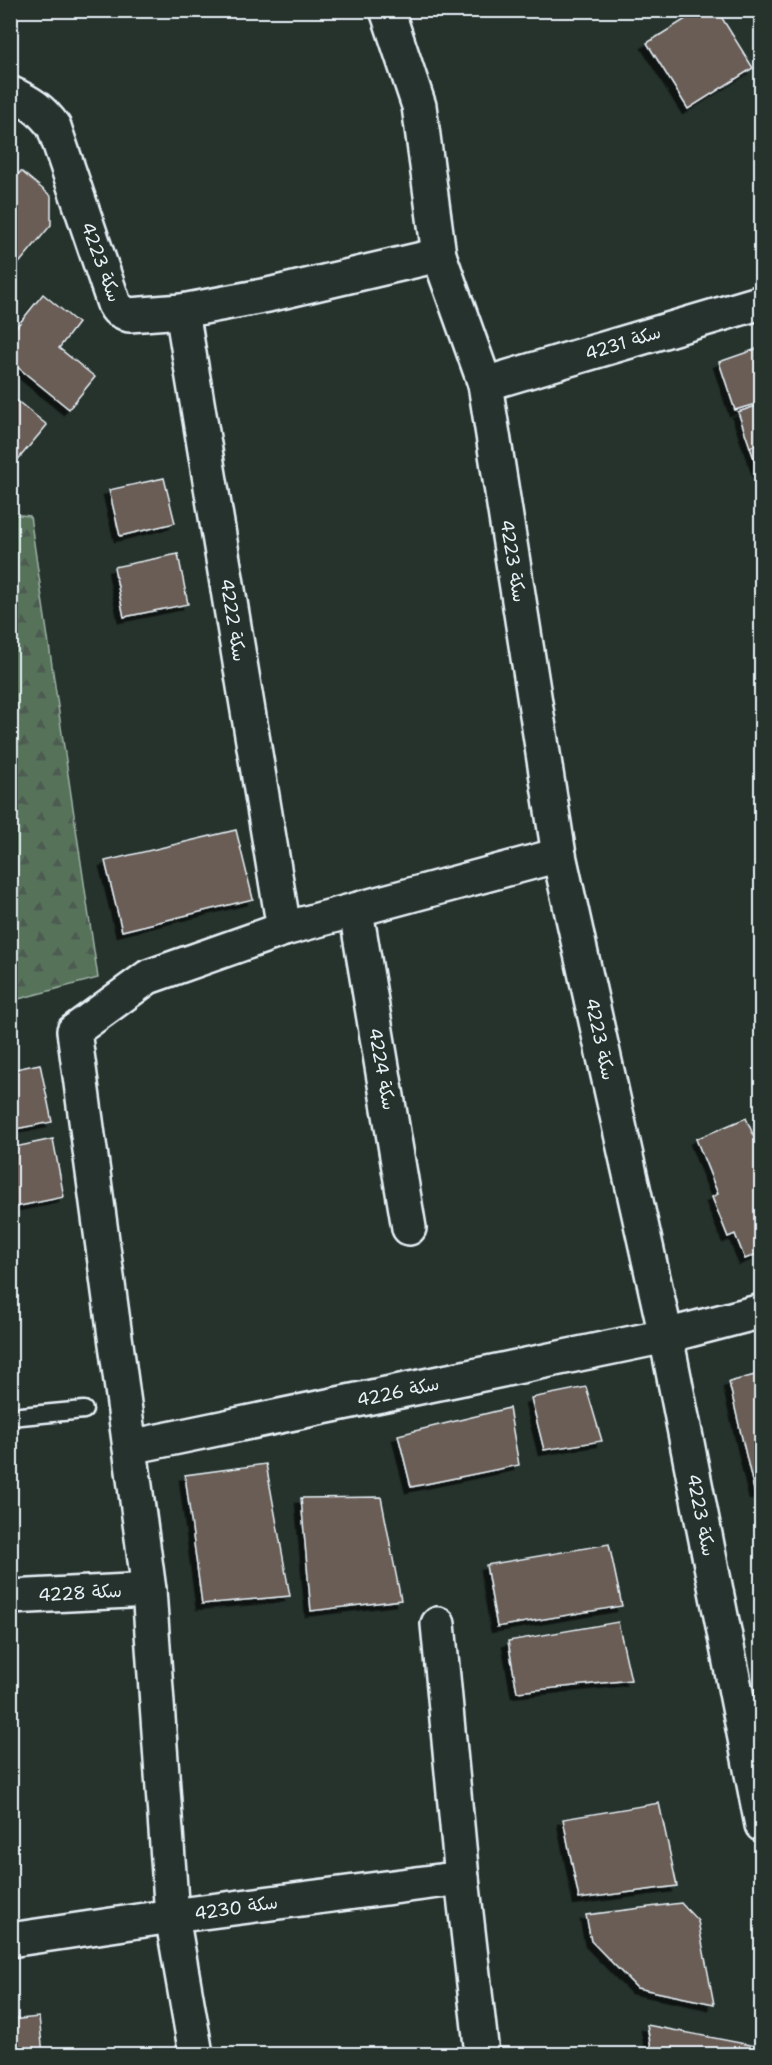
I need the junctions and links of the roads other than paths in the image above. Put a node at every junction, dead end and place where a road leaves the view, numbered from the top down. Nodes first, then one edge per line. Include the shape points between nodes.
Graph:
1 (387, 10) edge
2 (10, 93) edge
3 (439, 255) junction
4 (762, 302) edge
5 (182, 311) junction
6 (485, 384) junction
7 (559, 855) junction
8 (356, 911) junction
9 (284, 929) junction
10 (409, 1228) dead end
11 (762, 1311) edge
12 (666, 1336) junction
13 (84, 1410) dead end
14 (10, 1417) edge
15 (130, 1447) junction
16 (149, 1590) junction
17 (10, 1596) edge
18 (438, 1624) dead end
19 (762, 1826) edge
20 (462, 1878) junction
21 (172, 1916) junction
22 (10, 1940) edge
23 (196, 2055) edge
24 (482, 2055) edge

1 - 3 street, سكة 4223 via 418,106
2 - 5 street, سكة 4223 via 44,112 54,127 114,304 129,315
3 - 5 street, سكة 4223 via 268,296
3 - 6 street, سكة 4223
4 - 6 street, سكة 4231
5 - 9 street, سكة 4222
6 - 7 street, سكة 4223
7 - 8 street
7 - 12 street, سكة 4223
8 - 9 street
8 - 10 street, سكة 4224
9 - 15 street via 148,977 74,1031
11 - 12 street, سكة 4226
12 - 15 street, سكة 4226
12 - 19 street, سكة 4223
13 - 14 lane
15 - 16 street
16 - 17 street, سكة 4228
16 - 21 street
18 - 20 street
20 - 21 street, سكة 4230
20 - 24 street
21 - 22 street, سكة 4230
21 - 23 street

